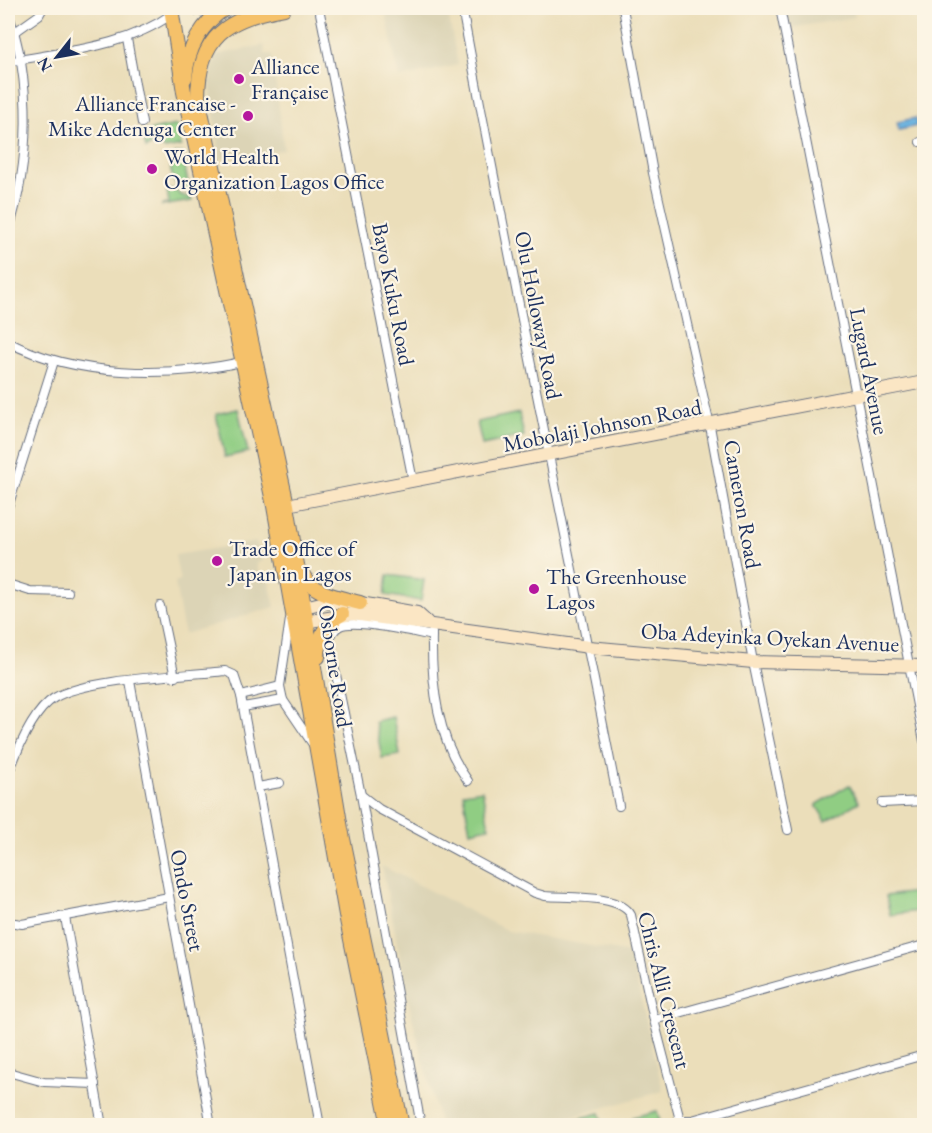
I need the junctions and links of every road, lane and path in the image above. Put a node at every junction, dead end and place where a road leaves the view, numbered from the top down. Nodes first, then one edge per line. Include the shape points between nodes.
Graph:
1 (43, 8) edge
2 (198, 8) edge
3 (225, 8) edge
4 (284, 8) edge
5 (319, 8) edge
6 (462, 8) edge
7 (623, 8) edge
8 (780, 8) edge
9 (172, 11) edge
10 (8, 13) edge
11 (15, 32) junction
12 (127, 39) junction
13 (19, 60) junction
14 (8, 62) edge
15 (184, 92) junction
16 (142, 123) dead end
17 (8, 232) edge
18 (8, 342) edge
19 (54, 361) junction
20 (242, 362) junction
21 (924, 382) edge
22 (856, 394) junction
23 (710, 426) junction
24 (548, 457) junction
25 (412, 481) junction
26 (287, 505) junction
27 (8, 507) edge
28 (299, 567) junction
29 (8, 584) edge
30 (68, 592) dead end
31 (360, 603) junction
32 (160, 606) dead end
33 (342, 614) junction
34 (299, 615) junction
35 (431, 628) junction
36 (590, 647) junction
37 (753, 662) junction
38 (909, 665) junction
39 (924, 666) edge
40 (175, 677) junction
41 (317, 677) junction
42 (130, 681) junction
43 (280, 686) junction
44 (241, 696) junction
45 (282, 700) junction
46 (243, 707) junction
47 (924, 741) edge
48 (316, 749) junction
49 (8, 776) edge
50 (468, 782) dead end
51 (280, 783) dead end
52 (258, 787) junction
53 (361, 795) junction
54 (924, 801) edge
55 (882, 803) dead end
56 (619, 806) dead end
57 (788, 830) dead end
58 (169, 897) junction
59 (65, 917) junction
60 (8, 922) edge
61 (924, 945) edge
62 (654, 1020) junction
63 (924, 1055) edge
64 (8, 1072) edge
65 (95, 1084) junction
66 (102, 1125) edge
67 (211, 1125) edge
68 (321, 1125) edge
69 (389, 1125) edge
70 (402, 1125) edge
71 (421, 1125) edge

1 - 11 street
2 - 3 main road
3 - 15 main road via 195,41 186,68
4 - 26 main road, Osborne Road via 243,17 212,40 199,69 198,98
5 - 25 street, Bayo Kuku Road
6 - 24 street, Olu Holloway Road
7 - 23 street, Cameron Road via 653,173
8 - 22 street, Lugard Avenue
9 - 12 street via 149,29
9 - 15 main road, Osborne Road
10 - 11 street
11 - 13 street
12 - 13 street
12 - 16 street
13 - 14 street
13 - 17 street via 25,143
15 - 20 main road, Osborne Road
18 - 19 street
19 - 20 street via 84,367 168,372
19 - 27 street
20 - 34 main road, Osborne Road
21 - 22 main road, Mobolaji Johnson Road
22 - 23 main road, Mobolaji Johnson Road
22 - 38 street, Lugard Avenue
23 - 24 main road, Mobolaji Johnson Road
23 - 37 street, Cameron Road
24 - 25 main road, Mobolaji Johnson Road
24 - 36 street, Olu Holloway Road
25 - 26 main road, Mobolaji Johnson Road
26 - 28 main road, Osborne Road
28 - 31 main road via 305,580 321,592
28 - 34 main road, Osborne Road
29 - 30 street via 30,591
31 - 34 main road via 324,603
31 - 35 main road via 417,613
32 - 40 street
33 - 34 main road, Oba Adeyinka Oyekan Avenue
33 - 35 main road, Oba Adeyinka Oyekan Avenue
33 - 41 main road via 323,630
34 - 41 main road, Osborne Road
34 - 43 street
34 - 48 main road, Osborne Road
35 - 36 main road, Oba Adeyinka Oyekan Avenue
35 - 50 street via 432,677 440,721 451,753
35 - 53 street via 348,624 330,636
36 - 37 main road, Oba Adeyinka Oyekan Avenue
36 - 56 street, Olu Holloway Road
37 - 38 main road, Oba Adeyinka Oyekan Avenue
37 - 57 street, Cameron Road
38 - 39 main road, Oba Adeyinka Oyekan Avenue
38 - 47 street, Lugard Avenue
40 - 42 street
40 - 44 street via 230,671
41 - 70 main road, Osborne Road via 341,829
42 - 49 street via 78,689 53,699 22,740
42 - 58 street, Ondo Street
43 - 44 street
43 - 45 street
44 - 46 street
45 - 46 street
45 - 48 street
46 - 52 street
48 - 69 main road, Osborne Road
51 - 52 street
52 - 68 street
53 - 62 street, Chris Alli Crescent via 535,893 614,901 627,907
53 - 71 street
54 - 55 street
58 - 59 street
58 - 67 street, Ondo Street
59 - 60 street via 22,924
59 - 65 street
61 - 62 street
62 - 63 street, Chris Alli Crescent via 676,1113 682,1121
64 - 65 street via 44,1082
65 - 66 street

